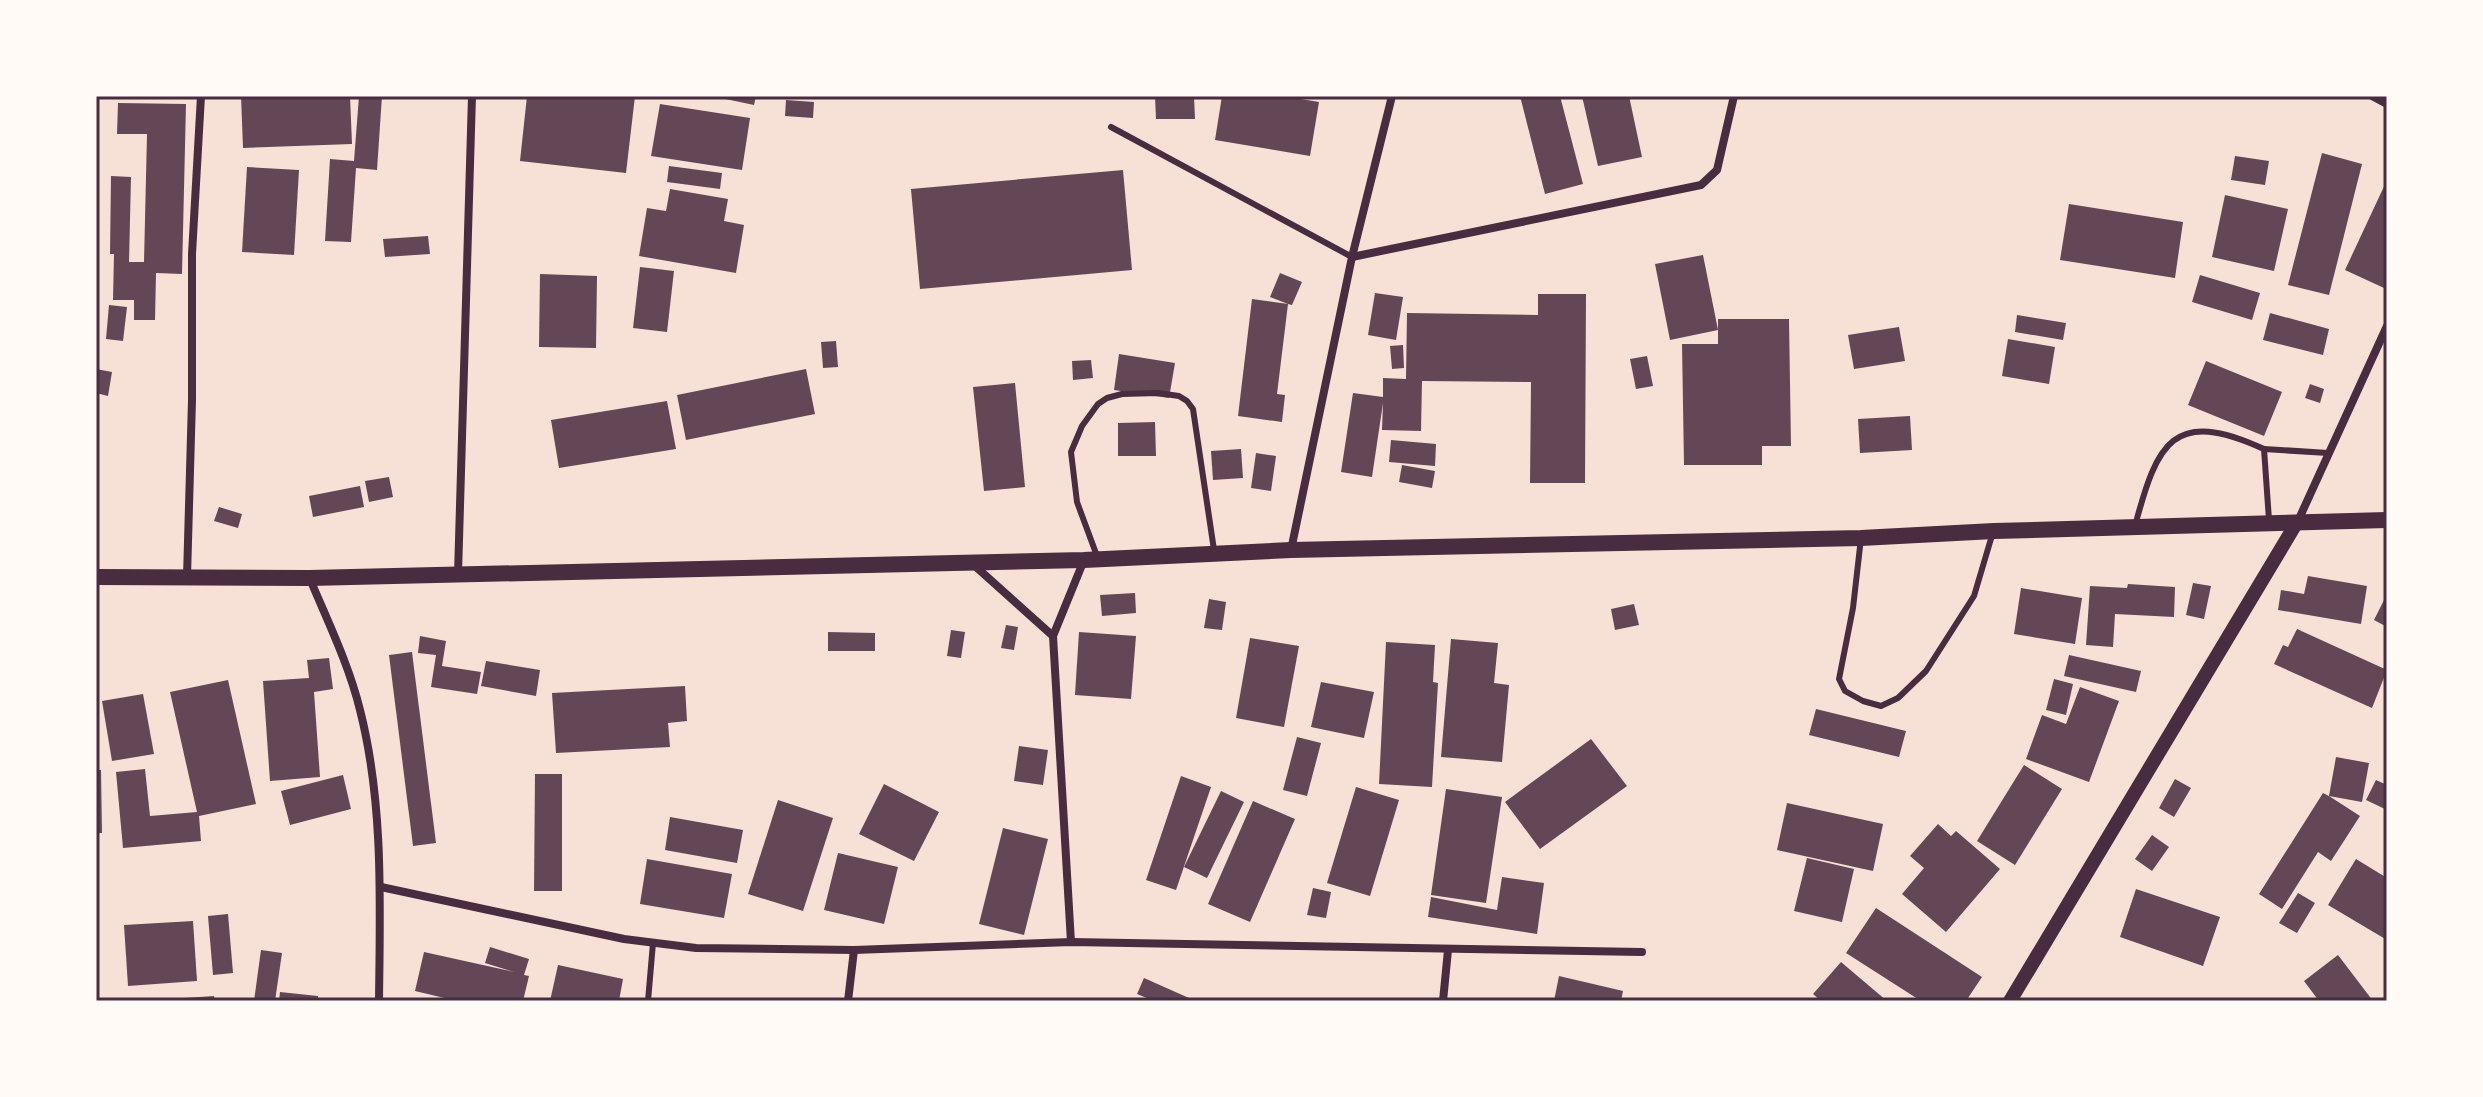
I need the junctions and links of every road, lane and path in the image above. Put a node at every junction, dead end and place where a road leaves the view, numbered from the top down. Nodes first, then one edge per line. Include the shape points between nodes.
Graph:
1 (201, 96) edge
2 (472, 96) edge
3 (1392, 96) edge
4 (1734, 96) edge
5 (2372, 96) edge
6 (2387, 104) edge
7 (1111, 127) dead end
8 (1352, 257) junction
9 (2387, 326) edge
10 (2264, 449) junction
11 (2328, 453) junction
12 (2387, 520) edge
13 (2297, 522) junction
14 (2269, 523) junction
15 (2135, 526) junction
16 (1994, 531) junction
17 (1861, 538) junction
18 (1291, 550) junction
19 (1214, 554) junction
20 (1091, 559) junction
21 (972, 562) junction
22 (458, 575) junction
23 (96, 577) edge
24 (187, 578) junction
25 (309, 578) junction
26 (1053, 636) junction
27 (381, 887) junction
28 (1071, 942) junction
29 (653, 943) junction
30 (854, 950) junction
31 (1448, 950) junction
32 (1642, 952) dead end
33 (379, 1001) edge
34 (648, 1001) edge
35 (848, 1001) edge
36 (1443, 1001) edge
37 (2010, 1001) edge

1 - 24 street via 192,254
2 - 22 street
3 - 8 street
4 - 8 street via 1717,170 1701,185
5 - 6 street
7 - 8 lane
8 - 18 street
9 - 11 street
10 - 11 lane
10 - 14 lane
10 - 15 lane via 2218,432 2185,431 2159,457
11 - 13 street
12 - 13 main road
13 - 14 main road
13 - 37 street
14 - 15 main road
15 - 16 main road
16 - 17 main road
16 - 17 lane via 1974,596 1926,671 1898,698 1881,706 1845,691 1839,679
17 - 18 main road
18 - 19 main road
19 - 20 main road
19 - 20 lane via 1193,409 1179,396 1138,393 1098,404 1071,452
20 - 21 main road
20 - 26 street
21 - 22 main road
21 - 26 street
22 - 25 main road
23 - 24 main road
24 - 25 main road
25 - 27 street via 360,709 371,768
26 - 28 street
27 - 29 street
27 - 33 street
28 - 30 street
28 - 31 street
29 - 30 street
29 - 34 lane
30 - 35 street
31 - 32 street
31 - 36 street

